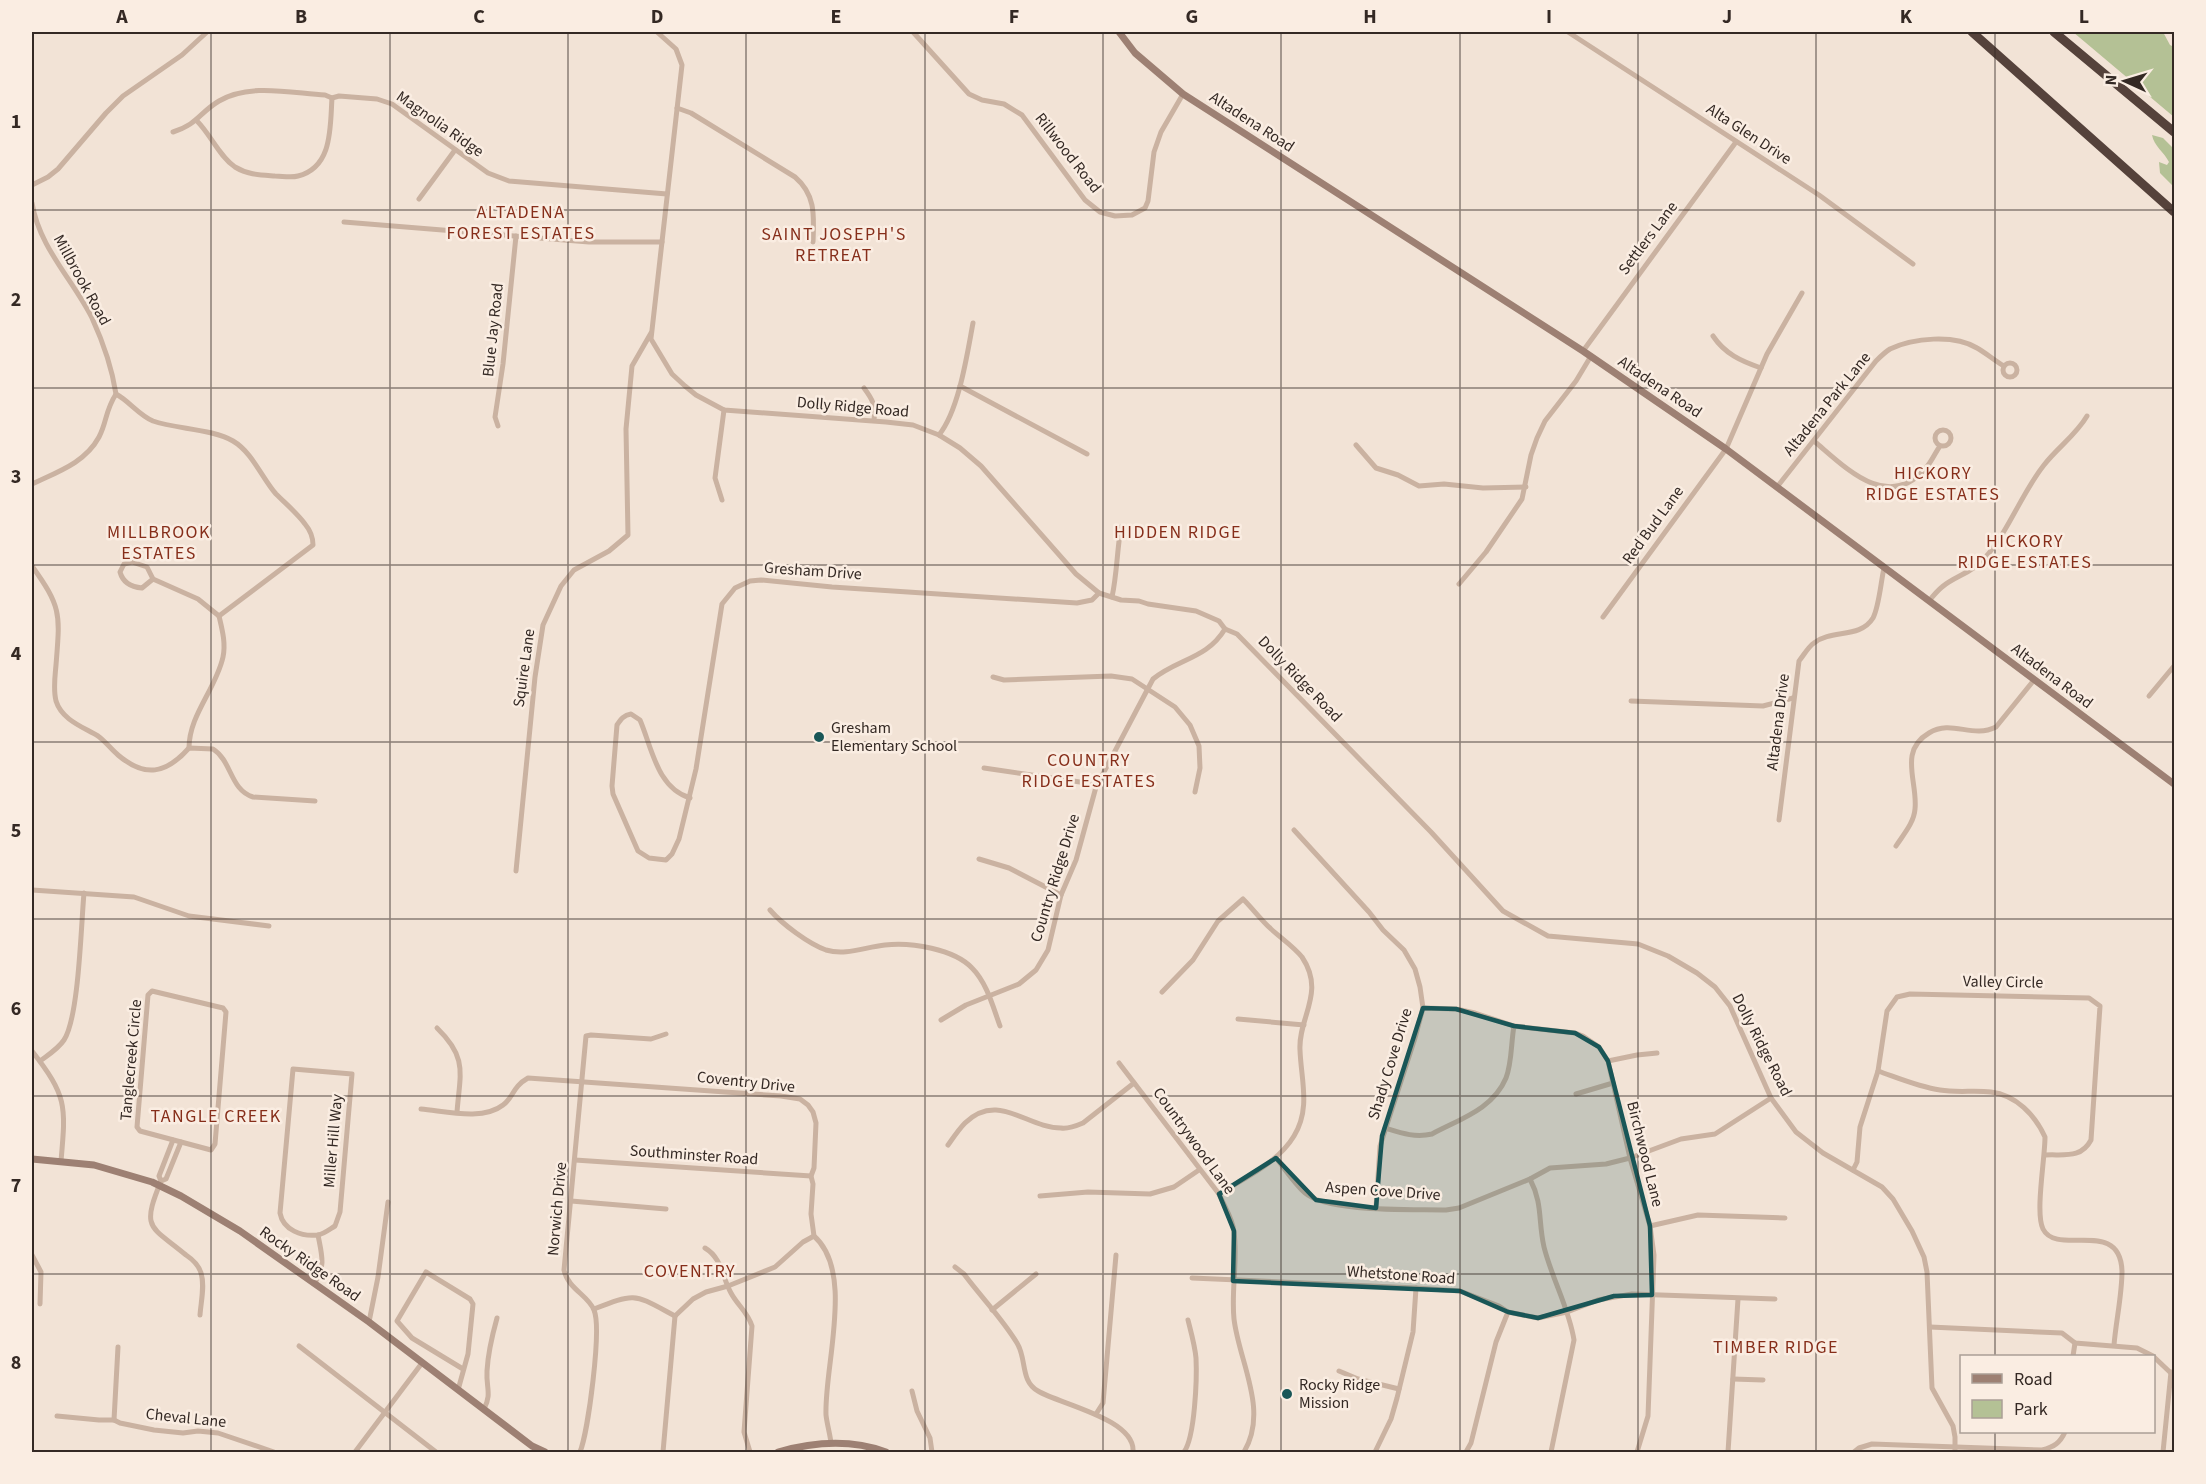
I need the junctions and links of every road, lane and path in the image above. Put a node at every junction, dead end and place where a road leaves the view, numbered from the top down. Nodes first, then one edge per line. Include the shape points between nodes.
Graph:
1 (207, 32) edge
2 (657, 32) edge
3 (913, 32) edge
4 (1119, 32) edge
5 (1568, 32) edge
6 (1972, 32) edge
7 (2054, 32) edge
8 (1183, 94) junction
9 (332, 98) junction
10 (677, 108) junction
11 (197, 121) junction
12 (173, 132) dead end
13 (2175, 132) edge
14 (1736, 142) junction
15 (455, 150) junction
16 (32, 185) edge
17 (667, 194) junction
18 (419, 199) dead end
19 (32, 203) edge
20 (2175, 212) edge
21 (344, 222) dead end
22 (516, 237) junction
23 (662, 242) junction
24 (813, 242) dead end
25 (1913, 264) dead end
26 (1802, 293) dead end
27 (972, 323) dead end
28 (652, 331) junction
29 (1713, 336) dead end
30 (1583, 351) junction
31 (1591, 356) junction
32 (2004, 366) dead end
33 (1761, 368) junction
34 (960, 386) junction
35 (864, 388) dead end
36 (116, 394) junction
37 (724, 410) junction
38 (2087, 416) dead end
39 (874, 420) junction
40 (498, 426) dead end
41 (939, 435) junction
42 (1814, 441) junction
43 (1356, 445) dead end
44 (1940, 446) dead end
45 (1726, 449) junction
46 (1087, 454) dead end
47 (32, 484) edge
48 (1526, 487) junction
49 (1777, 488) junction
50 (722, 500) dead end
51 (1121, 527) dead end
52 (32, 566) edge
53 (1884, 568) junction
54 (153, 579) junction
55 (1459, 584) dead end
56 (1099, 593) junction
57 (1112, 597) junction
58 (1929, 601) junction
59 (219, 616) junction
60 (1603, 617) dead end
61 (1225, 629) junction
62 (2175, 666) edge
63 (993, 677) dead end
64 (2034, 680) junction
65 (1148, 690) junction
66 (2149, 696) dead end
67 (1793, 698) junction
68 (1631, 701) dead end
69 (189, 748) junction
70 (984, 768) dead end
71 (2175, 784) edge
72 (1096, 787) junction
73 (1195, 792) dead end
74 (690, 798) junction
75 (315, 801) dead end
76 (1779, 820) dead end
77 (1294, 830) dead end
78 (1896, 846) dead end
79 (978, 860) dead end
80 (516, 871) dead end
81 (32, 890) edge
82 (84, 893) junction
83 (1061, 895) junction
84 (770, 910) dead end
85 (269, 926) dead end
86 (1162, 992) dead end
87 (989, 996) junction
88 (1423, 1008) junction
89 (1238, 1019) dead end
90 (941, 1020) dead end
91 (1304, 1025) junction
92 (1000, 1026) dead end
93 (1514, 1026) junction
94 (437, 1028) dead end
95 (666, 1034) dead end
96 (32, 1051) edge
97 (1658, 1053) dead end
98 (40, 1061) junction
99 (1608, 1062) junction
100 (1119, 1064) dead end
101 (1878, 1071) junction
102 (580, 1082) junction
103 (1134, 1083) junction
104 (1612, 1083) junction
105 (1576, 1094) dead end
106 (1771, 1098) junction
107 (420, 1110) dead end
108 (457, 1112) junction
109 (1385, 1128) junction
110 (173, 1140) junction
111 (181, 1142) junction
112 (948, 1145) dead end
113 (2045, 1155) junction
114 (1276, 1158) junction
115 (1630, 1158) junction
116 (32, 1159) edge
117 (575, 1160) junction
118 (61, 1161) junction
119 (165, 1162) junction
120 (172, 1165) junction
121 (1199, 1170) junction
122 (1853, 1170) junction
123 (811, 1176) junction
124 (1530, 1179) junction
125 (160, 1183) junction
126 (1219, 1194) junction
127 (1040, 1196) dead end
128 (571, 1201) junction
129 (388, 1202) dead end
130 (1376, 1208) junction
131 (666, 1209) dead end
132 (1785, 1218) dead end
133 (1650, 1226) junction
134 (318, 1235) junction
135 (814, 1236) junction
136 (705, 1248) dead end
137 (32, 1255) edge
138 (1116, 1255) dead end
139 (955, 1267) dead end
140 (1036, 1274) dead end
141 (1191, 1278) dead end
142 (1233, 1281) junction
143 (314, 1284) junction
144 (728, 1286) junction
145 (1416, 1288) junction
146 (1652, 1295) junction
147 (1738, 1299) junction
148 (1775, 1299) dead end
149 (40, 1304) dead end
150 (594, 1309) junction
151 (992, 1310) junction
152 (1508, 1312) junction
153 (1567, 1312) junction
154 (200, 1315) dead end
155 (675, 1316) junction
156 (497, 1318) dead end
157 (1188, 1320) dead end
158 (369, 1322) junction
159 (1930, 1327) junction
160 (2075, 1343) junction
161 (2114, 1345) junction
162 (298, 1346) dead end
163 (118, 1347) dead end
164 (2073, 1355) edge
165 (2149, 1355) edge
166 (2155, 1359) edge
167 (422, 1363) junction
168 (463, 1369) junction
169 (1339, 1371) dead end
170 (2173, 1374) edge
171 (1733, 1379) junction
172 (1763, 1380) dead end
173 (1399, 1389) junction
174 (458, 1390) junction
175 (912, 1391) dead end
176 (484, 1409) junction
177 (384, 1413) junction
178 (1096, 1414) junction
179 (57, 1416) dead end
180 (114, 1419) junction
181 (2065, 1433) edge
182 (831, 1443) junction
183 (532, 1449) edge
184 (1955, 1450) edge
185 (274, 1452) edge
186 (355, 1452) edge
187 (436, 1452) edge
188 (545, 1452) edge
189 (580, 1452) edge
190 (663, 1452) edge
191 (750, 1452) edge
192 (778, 1452) edge
193 (885, 1452) edge
194 (932, 1452) edge
195 (1133, 1452) edge
196 (1184, 1452) edge
197 (1244, 1452) edge
198 (1374, 1452) edge
199 (1466, 1452) edge
200 (1551, 1452) edge
201 (1637, 1452) edge
202 (1728, 1452) edge
203 (1854, 1452) edge
204 (2163, 1452) edge

1 - 16 street via 182,55 123,96 57,169
2 - 10 street, Dolly Ridge Road via 681,59
3 - 8 street, Rillwood Road via 969,94 1004,104 1022,115 1085,200 1100,212 1115,216 1132,215 1145,207 1154,152
4 - 8 street, Altadena Road via 1135,53
5 - 14 street, Alta Glen Drive
6 - 20 highway
7 - 13 highway
8 - 30 street, Altadena Road
9 - 11 street, Magnolia Ridge via 241,92 220,100
9 - 11 street via 325,153 318,164 296,177 253,175 235,167
9 - 15 street, Magnolia Ridge via 377,99 392,104
10 - 17 street, Dolly Ridge Road
10 - 24 street via 804,184 814,210
11 - 12 street, Magnolia Ridge
14 - 25 street, Alta Glen Drive via 1819,195
14 - 30 street, Settlers Lane
15 - 17 street, Magnolia Ridge via 488,173 509,181
15 - 18 street
17 - 23 street, Dolly Ridge Road
19 - 36 street, Millbrook Road via 35,223 92,319 112,371
21 - 22 street
22 - 23 street
22 - 40 street, Blue Jay Road via 495,417
23 - 28 street, Dolly Ridge Road
26 - 33 street, Red Bud Lane
27 - 34 street
28 - 37 street, Dolly Ridge Road via 651,339 672,374 696,395
28 - 80 street, Squire Lane via 632,366 626,429 628,535 609,551 574,570 561,586 543,625
29 - 33 street via 1740,361
30 - 31 street, Altadena Road
31 - 45 street, Altadena Road
31 - 48 street via 1545,421 1531,454
32 - 42 street, Altadena Park Lane via 1961,342 1910,342 1889,350 1876,361
33 - 45 street, Red Bud Lane
34 - 41 street
34 - 46 street
35 - 39 street via 873,400
36 - 47 street via 90,451 72,465
36 - 59 street via 152,420 233,441 306,525 313,539 313,545
37 - 39 street, Dolly Ridge Road
37 - 50 street via 716,478
38 - 58 street via 2043,465 1984,560 1969,573 1942,586
39 - 41 street, Dolly Ridge Road via 913,425
41 - 56 street, Dolly Ridge Road via 981,466 1076,574
42 - 44 street via 1858,476 1886,488 1900,488 1913,480
42 - 49 street, Altadena Park Lane
43 - 48 street via 1376,468 1419,486 1444,483 1483,488
45 - 49 street, Altadena Road
45 - 60 street, Red Bud Lane
48 - 55 street via 1514,514
49 - 53 street, Altadena Road
51 - 57 street
52 - 69 street via 57,607 54,690 60,710 143,770 169,766
53 - 58 street, Altadena Road
53 - 67 street, Altadena Drive via 1874,616 1857,631 1829,635 1813,643 1799,661
54 - 54 street via 142,588 135,588 120,572 124,564 132,562 147,567
54 - 59 street via 198,599
56 - 57 street, Dolly Ridge Road
56 - 74 street, Gresham Drive via 1092,600 1077,603 761,580 743,584 722,604
57 - 61 street, Dolly Ridge Road via 1196,611 1219,621
58 - 64 street, Altadena Road
59 - 69 street via 223,657 191,731
61 - 65 street, Country Ridge Drive via 1206,650 1162,672
61 - 106 street, Dolly Ridge Road via 1238,634 1258,654 1503,911 1548,936 1638,944 1668,956 1715,987 1730,1006
62 - 66 street
63 - 65 street via 1004,680 1111,676 1132,679
64 - 71 street, Altadena Road
64 - 78 street via 1996,727 1972,733 1943,728 1919,741 1910,772 1915,811
65 - 72 street, Country Ridge Drive
65 - 73 street via 1175,707 1191,725 1199,746
67 - 68 street via 1763,706
67 - 76 street, Altadena Drive
69 - 75 street via 213,749 221,754 231,778 244,794
70 - 72 street
72 - 83 street, Country Ridge Drive via 1076,860
74 - 74 street, Gresham Drive via 672,854 666,860 649,858 638,850 613,794 617,725 621,719 631,714 640,720 666,783
77 - 88 street, Shady Cove Drive via 1404,950 1420,987
79 - 83 street via 1009,868
81 - 82 street
82 - 85 street via 134,897 189,916
82 - 98 street via 73,1018 59,1046
83 - 87 street, Country Ridge Drive via 1047,950 1036,970 1019,984
84 - 87 street via 827,950 851,952 906,945 941,951 973,968
86 - 91 street via 1193,960 1218,921 1243,899 1302,957 1311,977 1312,1002
87 - 90 street, Country Ridge Drive
87 - 92 street
88 - 93 street via 1456,1009
88 - 109 street, Shady Cove Drive
89 - 91 street
91 - 114 street via 1299,1049 1304,1110 1295,1135
93 - 99 street via 1583,1036 1599,1047
93 - 109 street via 1507,1076 1485,1107 1425,1136
94 - 108 street via 458,1053
95 - 102 street, Norwich Drive via 651,1039 586,1036
96 - 98 street
97 - 99 street
98 - 118 street via 59,1090 63,1106
99 - 104 street, Birchwood Lane
100 - 103 street, Countrywood Lane
101 - 113 street via 1941,1091 1993,1092 2011,1099 2027,1109 2040,1126 2045,1137
101 - 113 street, Valley Circle via 1887,1011 1897,997 1911,994 2094,1000 2100,1006 2091,1140 2081,1153
101 - 122 street, Valley Circle via 1860,1127
102 - 108 street, Coventry Drive via 528,1078 494,1111 481,1115
102 - 117 street, Norwich Drive
102 - 123 street, Coventry Drive via 800,1099 813,1112 816,1123
103 - 112 street via 1083,1123 1062,1129 994,1110 972,1117
103 - 121 street, Countrywood Lane
104 - 105 street
104 - 115 street, Birchwood Lane
106 - 115 street, Aspen Cove Drive via 1715,1134 1681,1139
106 - 122 street, Dolly Ridge Road via 1796,1132
107 - 108 street, Coventry Drive
109 - 130 street, Shady Cove Drive
110 - 111 street, Tanglecreek Circle
110 - 111 street, Tanglecreek Circle via 137,1127 148,995 152,991 226,1012 213,1148
110 - 119 street
111 - 120 street
113 - 161 street via 2040,1213 2047,1235 2054,1239 2100,1241 2118,1255 2122,1270
114 - 126 street
114 - 130 street, Aspen Cove Drive via 1305,1193 1316,1200
115 - 124 street, Aspen Cove Drive via 1550,1168
115 - 133 street, Birchwood Lane
116 - 118 street, Rocky Ridge Road
117 - 123 street, Southminster Road
117 - 128 street, Norwich Drive
118 - 125 street, Rocky Ridge Road via 94,1165
119 - 120 street
119 - 125 street
120 - 125 street
121 - 126 street, Countrywood Lane
121 - 127 street via 1174,1187 1150,1194 1088,1192
122 - 159 street, Dolly Ridge Road via 1882,1187 1912,1232 1928,1272
123 - 135 street, Coventry Drive
124 - 130 street, Aspen Cove Drive via 1459,1208
124 - 153 street via 1540,1204 1544,1246
125 - 143 street, Rocky Ridge Road via 219,1218
125 - 154 street via 150,1209 150,1222 157,1233 198,1267 203,1287
126 - 142 street, Countrywood Lane via 1234,1231
128 - 131 street
128 - 150 street, Norwich Drive via 564,1270
129 - 158 street
132 - 133 street via 1698,1215
133 - 146 street, Birchwood Lane via 1654,1255
134 - 134 street, Miller Hill Way via 292,1231 283,1223 280,1213 293,1069 352,1074 340,1212 335,1226
134 - 143 street via 323,1266
135 - 144 street via 776,1266
135 - 182 street, Coventry Drive via 829,1257 836,1283 826,1415
136 - 144 street via 717,1259
137 - 149 street via 41,1272
138 - 178 street via 1102,1402
139 - 151 street
140 - 151 street
141 - 142 street, Whetstone Road
142 - 145 street, Whetstone Road
142 - 197 street, Countrywood Lane via 1234,1322 1248,1371 1253,1416
143 - 158 street, Rocky Ridge Road
144 - 155 street via 693,1299
144 - 191 street via 752,1326 744,1432
145 - 152 street, Whetstone Road via 1460,1291 1500,1305
145 - 173 street via 1413,1332
146 - 147 street, Whetstone Road
146 - 153 street, Whetstone Road via 1614,1296
146 - 201 street, Birchwood Lane via 1648,1416
147 - 148 street, Whetstone Road
147 - 171 street
150 - 155 street via 631,1296
150 - 189 street via 597,1327 588,1424
151 - 178 street via 1018,1344 1026,1381 1038,1391
152 - 153 street, Whetstone Road via 1538,1318
152 - 199 street
153 - 200 street via 1574,1340
155 - 190 street
156 - 176 street via 490,1342 489,1400
157 - 196 street via 1196,1357 1193,1423
158 - 167 street, Rocky Ridge Road
159 - 160 street via 2062,1333
159 - 184 street, Dolly Ridge Road via 1932,1388 1953,1426
160 - 161 street
160 - 164 street
161 - 165 street via 2137,1348
162 - 177 street
163 - 180 street
166 - 170 street
167 - 174 street, Rocky Ridge Road
167 - 177 street
168 - 168 street via 472,1334 473,1304 426,1272 398,1321 412,1338
168 - 174 street
169 - 173 street
170 - 204 street
171 - 172 street
171 - 202 street
173 - 198 street via 1391,1419
174 - 176 street, Rocky Ridge Road
175 - 194 street
176 - 183 street, Rocky Ridge Road
177 - 186 street
177 - 187 street
178 - 195 street via 1126,1434
179 - 180 street, Cheval Lane
180 - 185 street, Cheval Lane via 154,1430 218,1433
181 - 184 street via 2053,1447 2043,1450
182 - 192 street
182 - 193 street
183 - 188 street, Rocky Ridge Road
184 - 203 street via 1872,1444

